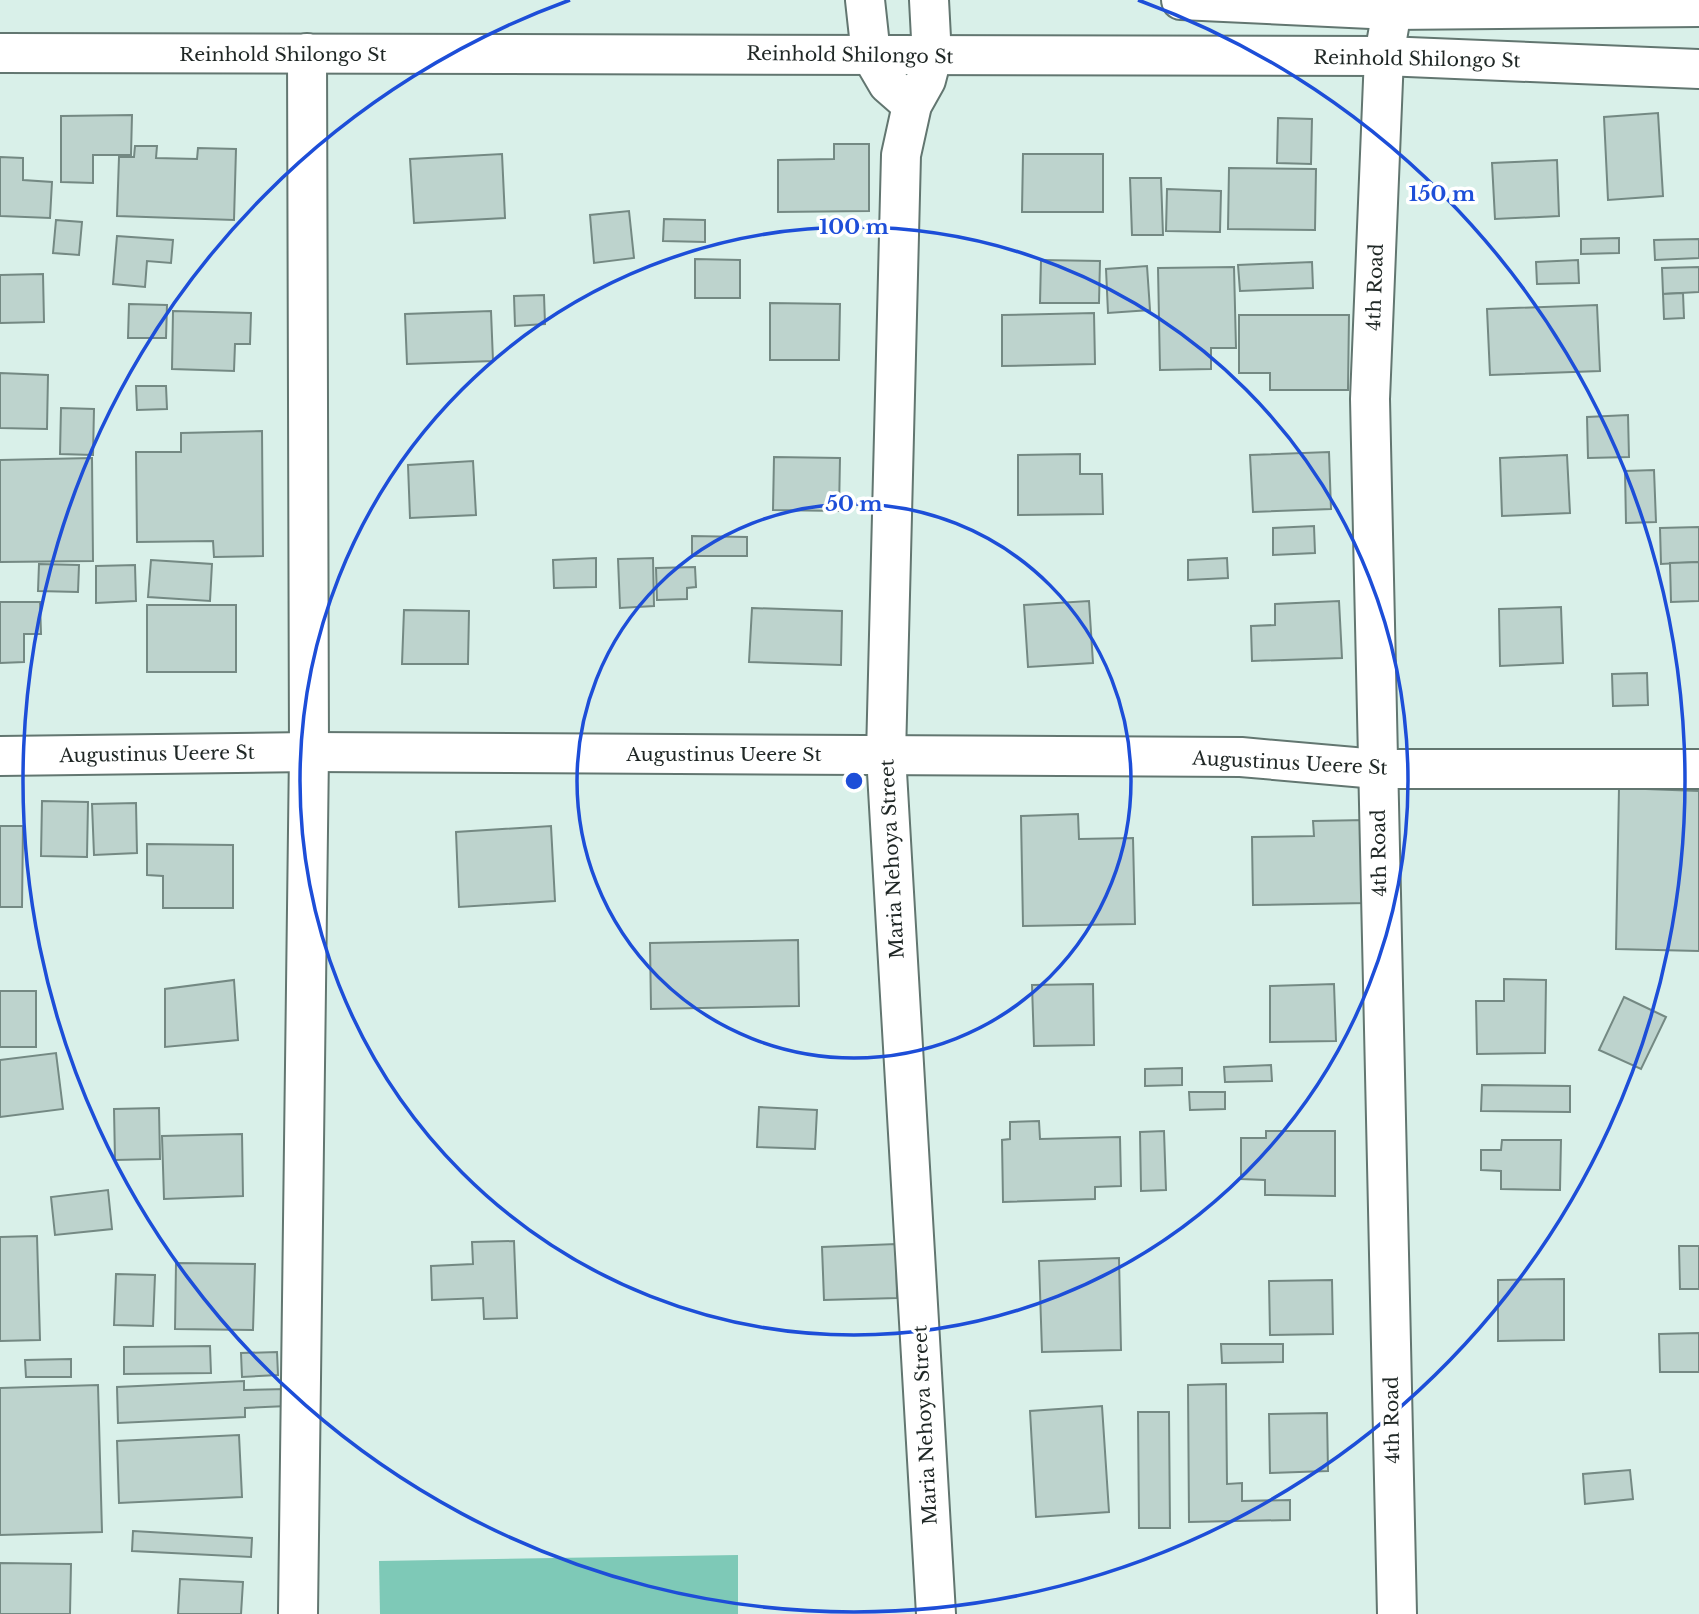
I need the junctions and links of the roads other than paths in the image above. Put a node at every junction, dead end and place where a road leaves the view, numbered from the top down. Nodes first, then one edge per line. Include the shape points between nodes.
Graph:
1 (865, 0) edge
2 (929, 0) edge
3 (1181, 0) edge
4 (1699, 7) edge
5 (1392, 10) junction
6 (0, 53) edge
7 (307, 54) junction
8 (871, 55) junction
9 (1384, 56) junction
10 (932, 57) junction
11 (1699, 69) edge
12 (912, 105) junction
13 (309, 752) junction
14 (886, 755) junction
15 (0, 756) edge
16 (1377, 769) junction
17 (1699, 769) edge
18 (298, 1614) edge
19 (936, 1614) edge
20 (1397, 1614) edge

1 - 8 street
2 - 10 street
3 - 5 street
4 - 5 street
5 - 9 street, 4th Road
6 - 7 street, Reinhold Shilongo St
7 - 8 street, Reinhold Shilongo St
7 - 13 street
8 - 10 street, Reinhold Shilongo St
8 - 12 street via 888,84
9 - 10 street, Reinhold Shilongo St
9 - 11 street, Reinhold Shilongo St
9 - 16 street, 4th Road via 1370,399
10 - 12 street, Maria Nehoya Street
12 - 14 street, Maria Nehoya Street via 901,155
13 - 14 street, Augustinus Ueere St
13 - 15 street, Augustinus Ueere St
13 - 18 street
14 - 16 street, Augustinus Ueere St via 1241,757
14 - 19 street, Maria Nehoya Street
16 - 17 street, Augustinus Ueere St
16 - 20 street, 4th Road

